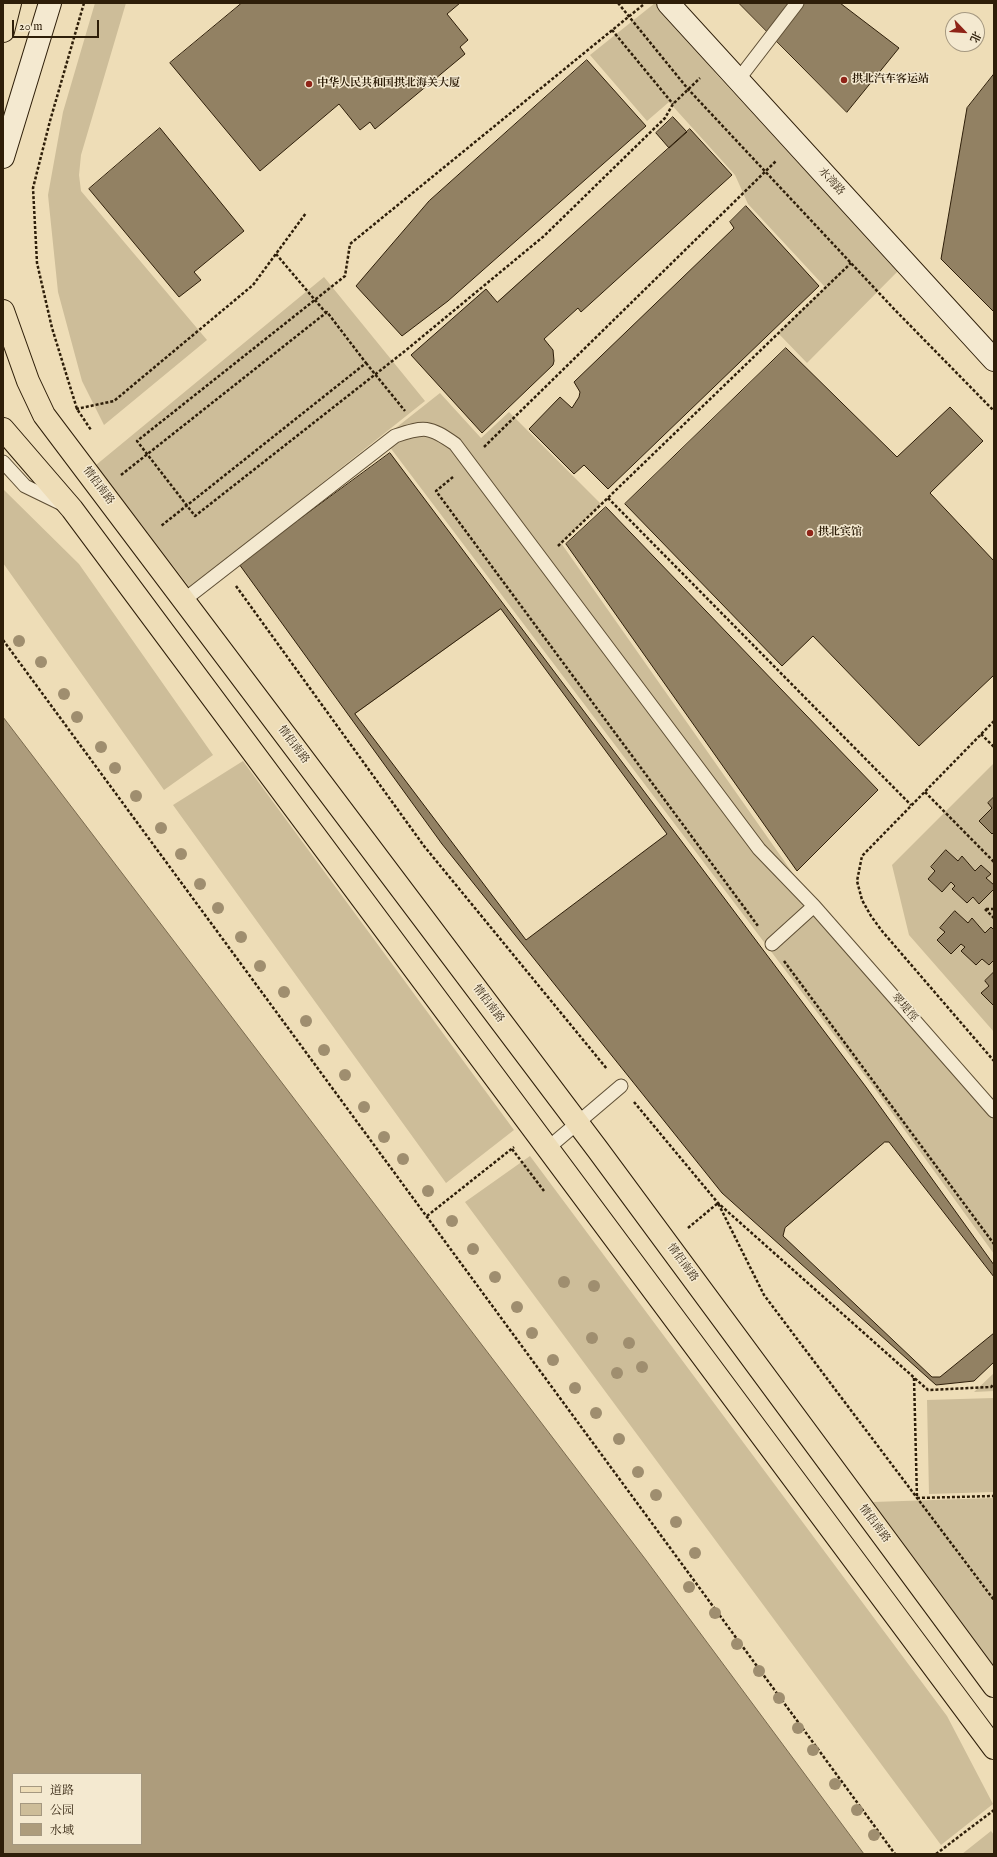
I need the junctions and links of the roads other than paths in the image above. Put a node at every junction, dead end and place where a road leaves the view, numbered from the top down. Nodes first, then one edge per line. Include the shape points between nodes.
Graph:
1 (10, 3) edge
2 (50, 3) edge
3 (668, 3) edge
4 (796, 3) edge
5 (3, 31) edge
6 (738, 80) junction
7 (3, 157) edge
8 (3, 311) edge
9 (994, 360) edge
10 (3, 429) edge
11 (3, 462) edge
12 (72, 509) junction
13 (184, 600) junction
14 (814, 906) junction
15 (772, 944) road end
16 (621, 1086) road end
17 (994, 1111) edge
18 (578, 1123) junction
19 (548, 1148) junction
20 (994, 1686) edge
21 (994, 1748) edge

1 - 5 main road
2 - 7 street
3 - 6 street, 水湾路
4 - 6 lane
6 - 9 street, 水湾路
8 - 13 main road, 情侣南路 via 28,381 44,415
10 - 12 main road
11 - 12 lane via 25,486
12 - 19 main road
13 - 14 lane, 翠堤徑 via 395,436 419,428 436,431 455,444 759,849
13 - 18 main road, 情侣南路
14 - 15 lane
14 - 17 lane, 翠堤徑
16 - 18 lane
18 - 19 lane
18 - 20 main road, 情侣南路
19 - 21 main road

